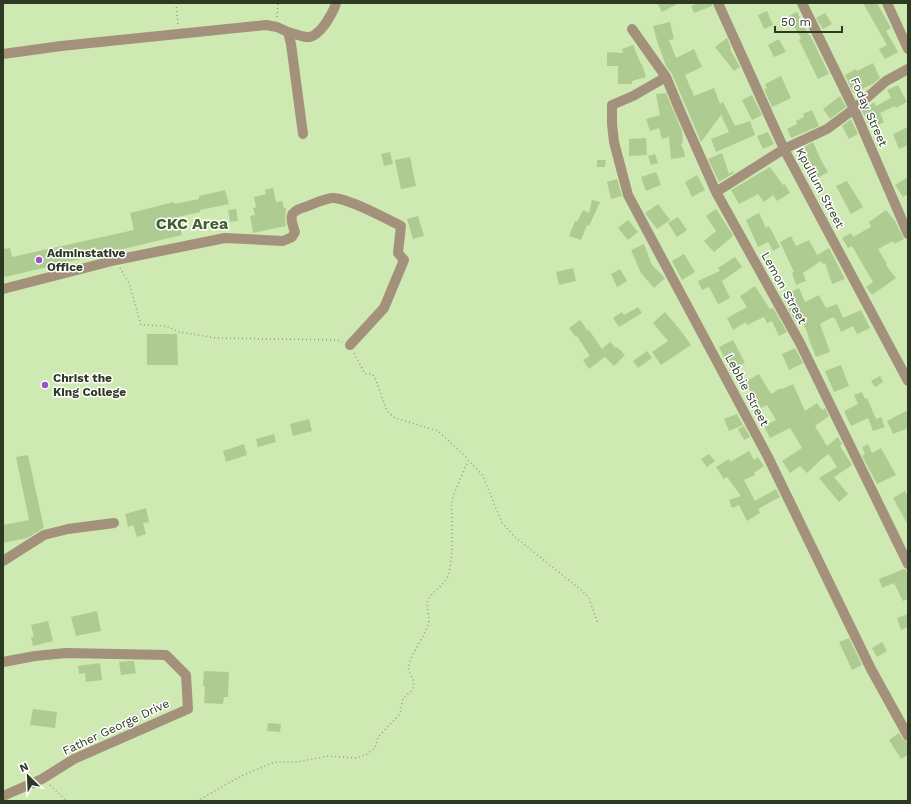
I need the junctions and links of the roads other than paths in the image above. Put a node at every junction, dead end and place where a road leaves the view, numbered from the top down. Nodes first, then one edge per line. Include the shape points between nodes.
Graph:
1 (336, 3) edge
2 (718, 3) edge
3 (802, 3) edge
4 (887, 3) edge
5 (632, 29) dead end
6 (288, 32) junction
7 (908, 49) edge
8 (3, 54) edge
9 (908, 69) edge
10 (666, 77) junction
11 (854, 109) junction
12 (303, 134) dead end
13 (784, 149) junction
14 (716, 192) junction
15 (908, 234) edge
16 (3, 289) edge
17 (350, 345) road end
18 (908, 382) edge
19 (114, 523) dead end
20 (907, 557) edge
21 (3, 561) edge
22 (3, 662) edge
23 (908, 736) edge
24 (3, 796) edge

1 - 6 street via 319,32 313,36 305,37
2 - 13 street, Kpullum Street
3 - 11 street, Foday Street
4 - 7 street
5 - 10 street, Lemon Street
6 - 8 street via 266,25
6 - 12 street
9 - 11 street via 886,81
10 - 14 street, Lemon Street
10 - 23 street, Lebbie Street via 612,105 614,142 628,195 768,457 871,669
11 - 13 street via 827,129
11 - 15 street, Foday Street
13 - 14 street
13 - 18 street, Kpullum Street
14 - 20 street, Lemon Street via 800,343
16 - 17 street via 116,260 225,238 283,242 295,232 291,218 297,209 332,198 354,204 401,226 398,253 404,260 384,308
19 - 21 street via 68,528 44,535
22 - 24 street, Father George Drive via 66,653 166,655 186,675 188,709 74,759 42,779

